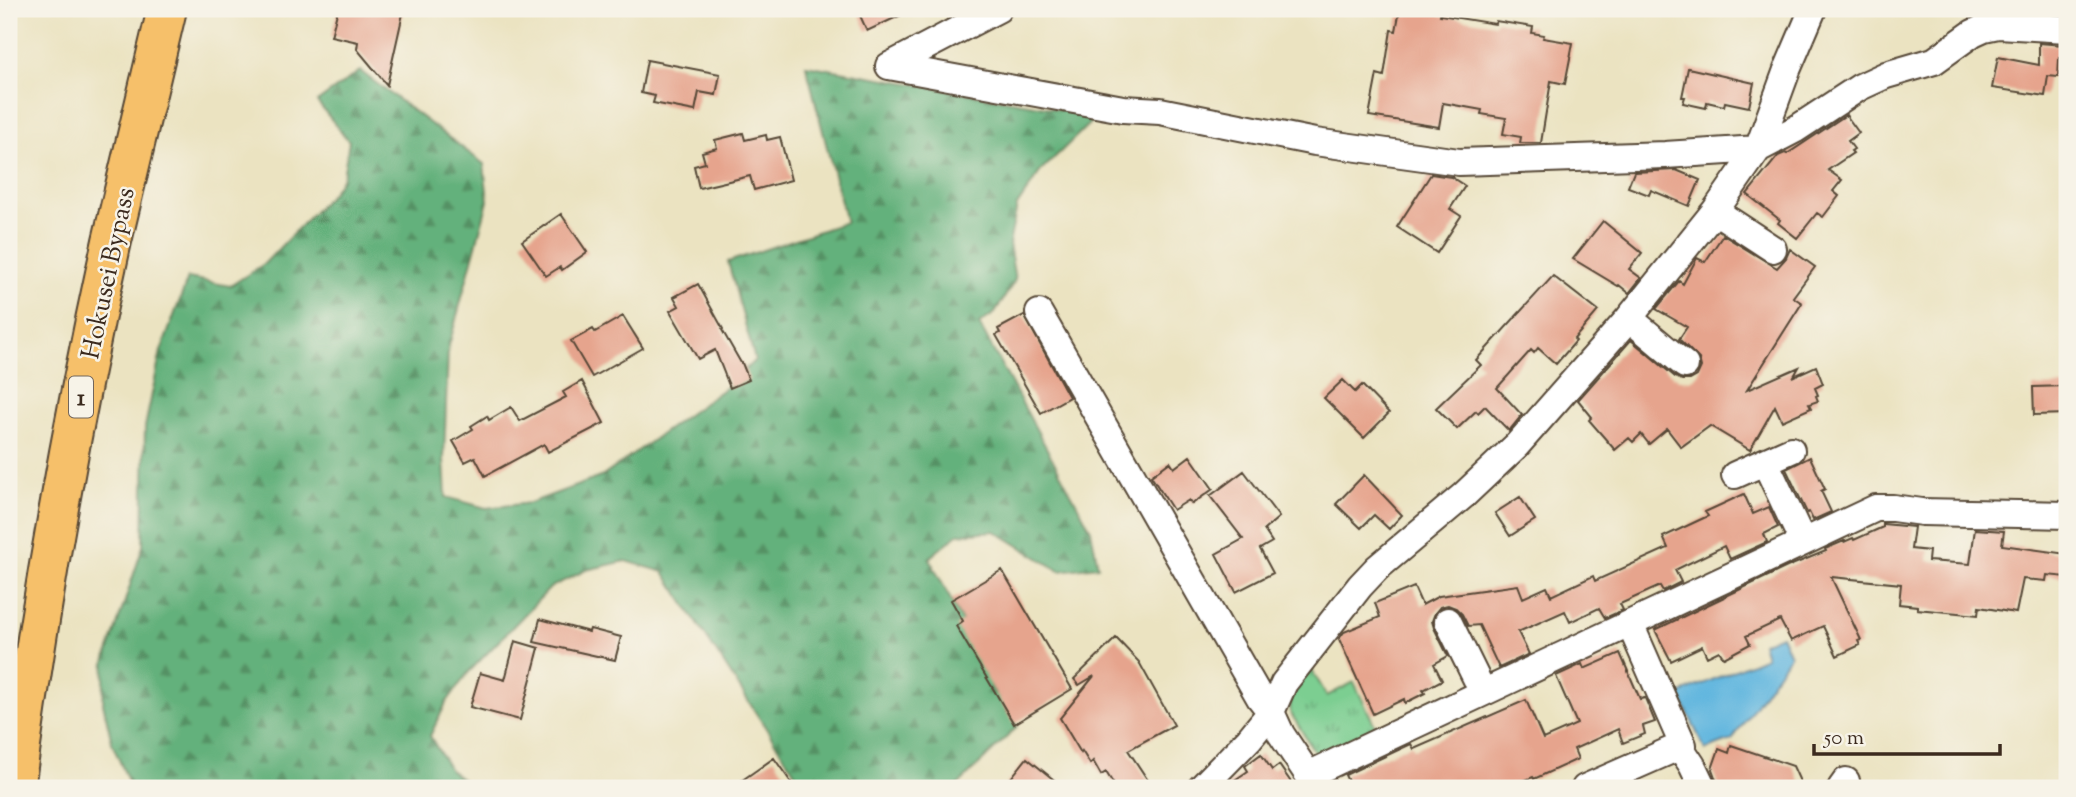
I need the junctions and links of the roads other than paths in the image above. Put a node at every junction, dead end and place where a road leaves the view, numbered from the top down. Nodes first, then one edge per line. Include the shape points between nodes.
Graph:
1 (167, 9) edge
2 (998, 9) edge
3 (1813, 9) edge
4 (2067, 29) edge
5 (1758, 149) junction
6 (1715, 211) junction
7 (1773, 249) dead end
8 (1039, 313) dead end
9 (1629, 317) junction
10 (1685, 365) dead end
11 (1791, 450) dead end
12 (1765, 461) junction
13 (1735, 475) dead end
14 (2067, 515) edge
15 (1803, 542) junction
16 (1448, 621) dead end
17 (1630, 624) junction
18 (1483, 692) junction
19 (1271, 712) junction
20 (1680, 747) junction
21 (1313, 781) edge
22 (15, 788) edge
23 (1201, 788) edge
24 (1585, 788) edge
25 (1703, 788) edge

1 - 22 highway, Hokusei Bypass / 1 via 112,241 68,463 33,654
2 - 5 street via 889,66 1315,142 1459,162
3 - 5 street
4 - 5 street via 1998,24 1984,28 1934,61 1860,87 1796,130
5 - 6 street
6 - 7 street
6 - 9 street
8 - 19 street
9 - 10 street
9 - 19 street via 1517,445 1360,586 1284,683
11 - 12 street
12 - 13 street
12 - 15 street
14 - 15 street via 1876,508
15 - 17 street
16 - 18 street
17 - 18 street
17 - 20 street via 1683,745
18 - 21 street
19 - 21 street
19 - 23 street
20 - 24 street
20 - 25 street

